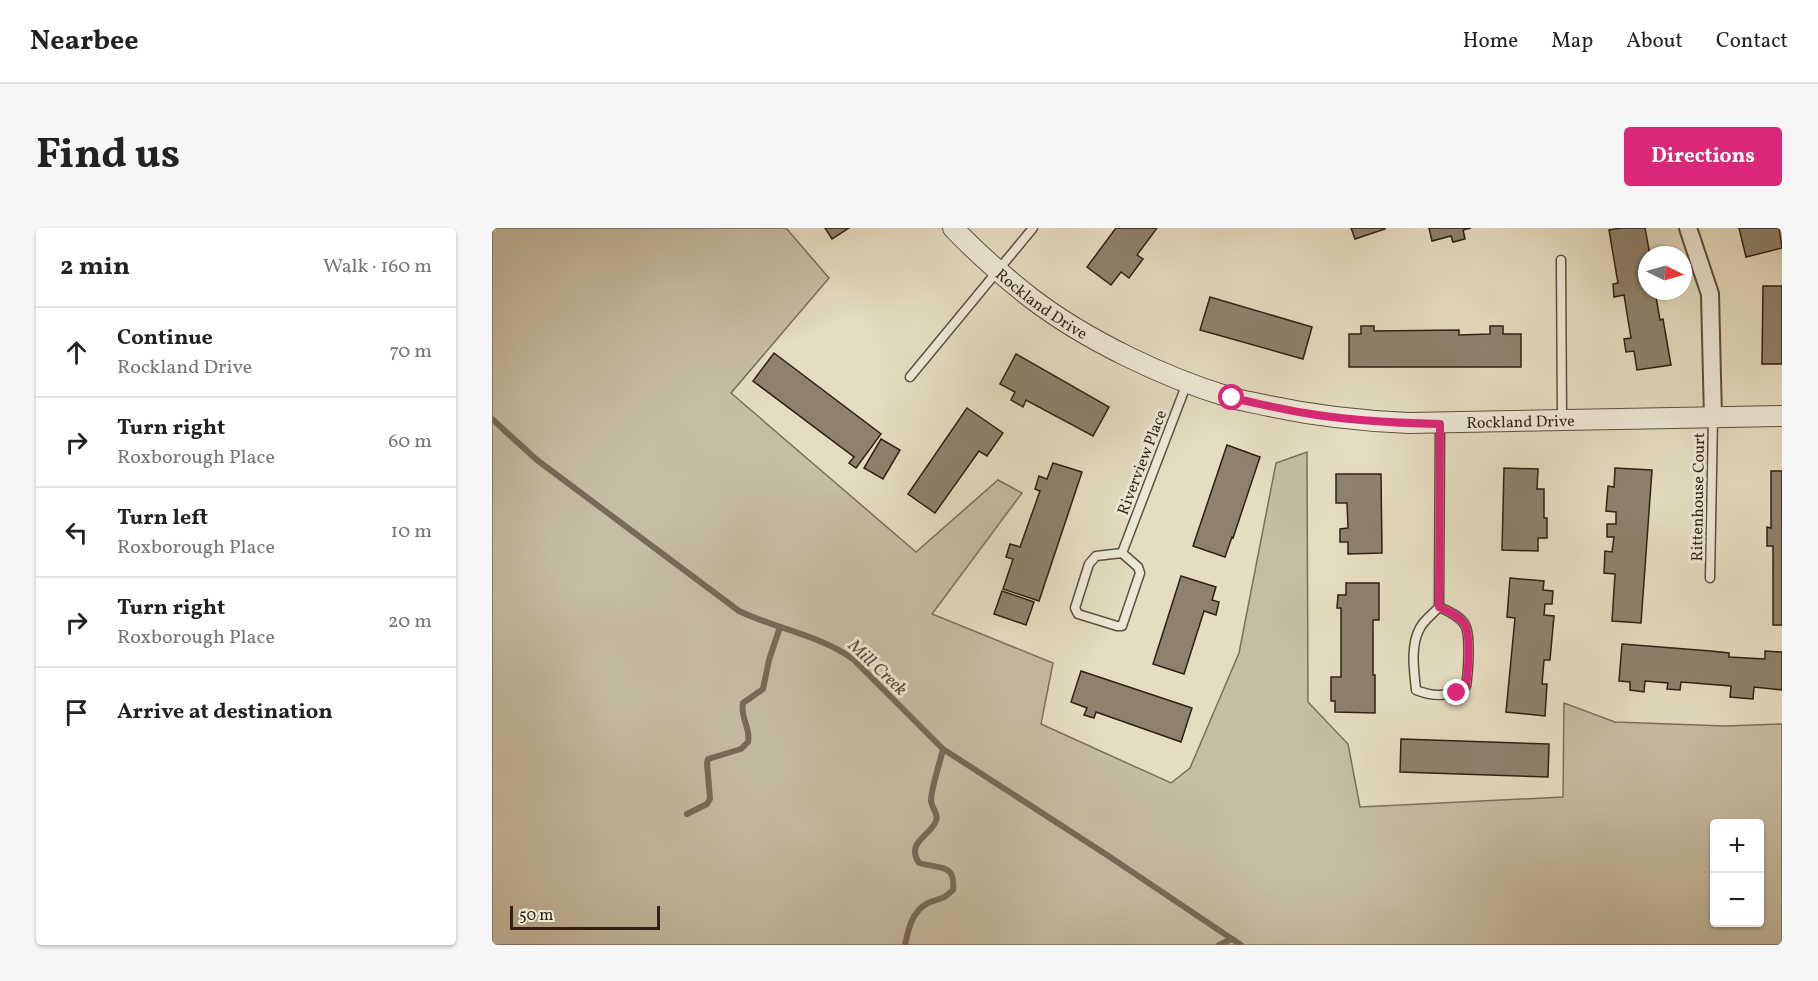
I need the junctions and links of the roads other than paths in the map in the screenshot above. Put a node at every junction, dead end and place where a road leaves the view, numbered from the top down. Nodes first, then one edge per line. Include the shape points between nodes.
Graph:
1 (952, 228) edge
2 (1033, 228) edge
3 (1688, 228) edge
4 (1561, 260) dead end
5 (998, 271) junction
6 (910, 377) dead end
7 (1188, 383) junction
8 (1782, 416) edge
9 (1713, 418) junction
10 (1562, 421) junction
11 (1440, 424) junction
12 (1122, 553) junction
13 (1710, 578) dead end
14 (1439, 607) junction

1 - 5 street, Rockland Drive
2 - 5 lane
3 - 9 street via 1710,294
4 - 10 lane
5 - 6 lane
5 - 7 street, Rockland Drive via 1079,329
7 - 11 street, Rockland Drive via 1232,398 1305,413 1375,422
7 - 12 lane, Riverview Place
8 - 9 street, Rockland Drive
9 - 10 street, Rockland Drive
9 - 13 lane, Rittenhouse Court
10 - 11 street, Rockland Drive
11 - 14 lane
12 - 12 lane via 1096,556 1089,564 1075,608 1078,614 1122,626 1140,573
14 - 14 lane via 1420,627 1414,645 1416,690 1429,695 1457,693 1466,686 1469,665 1466,627 1457,616

